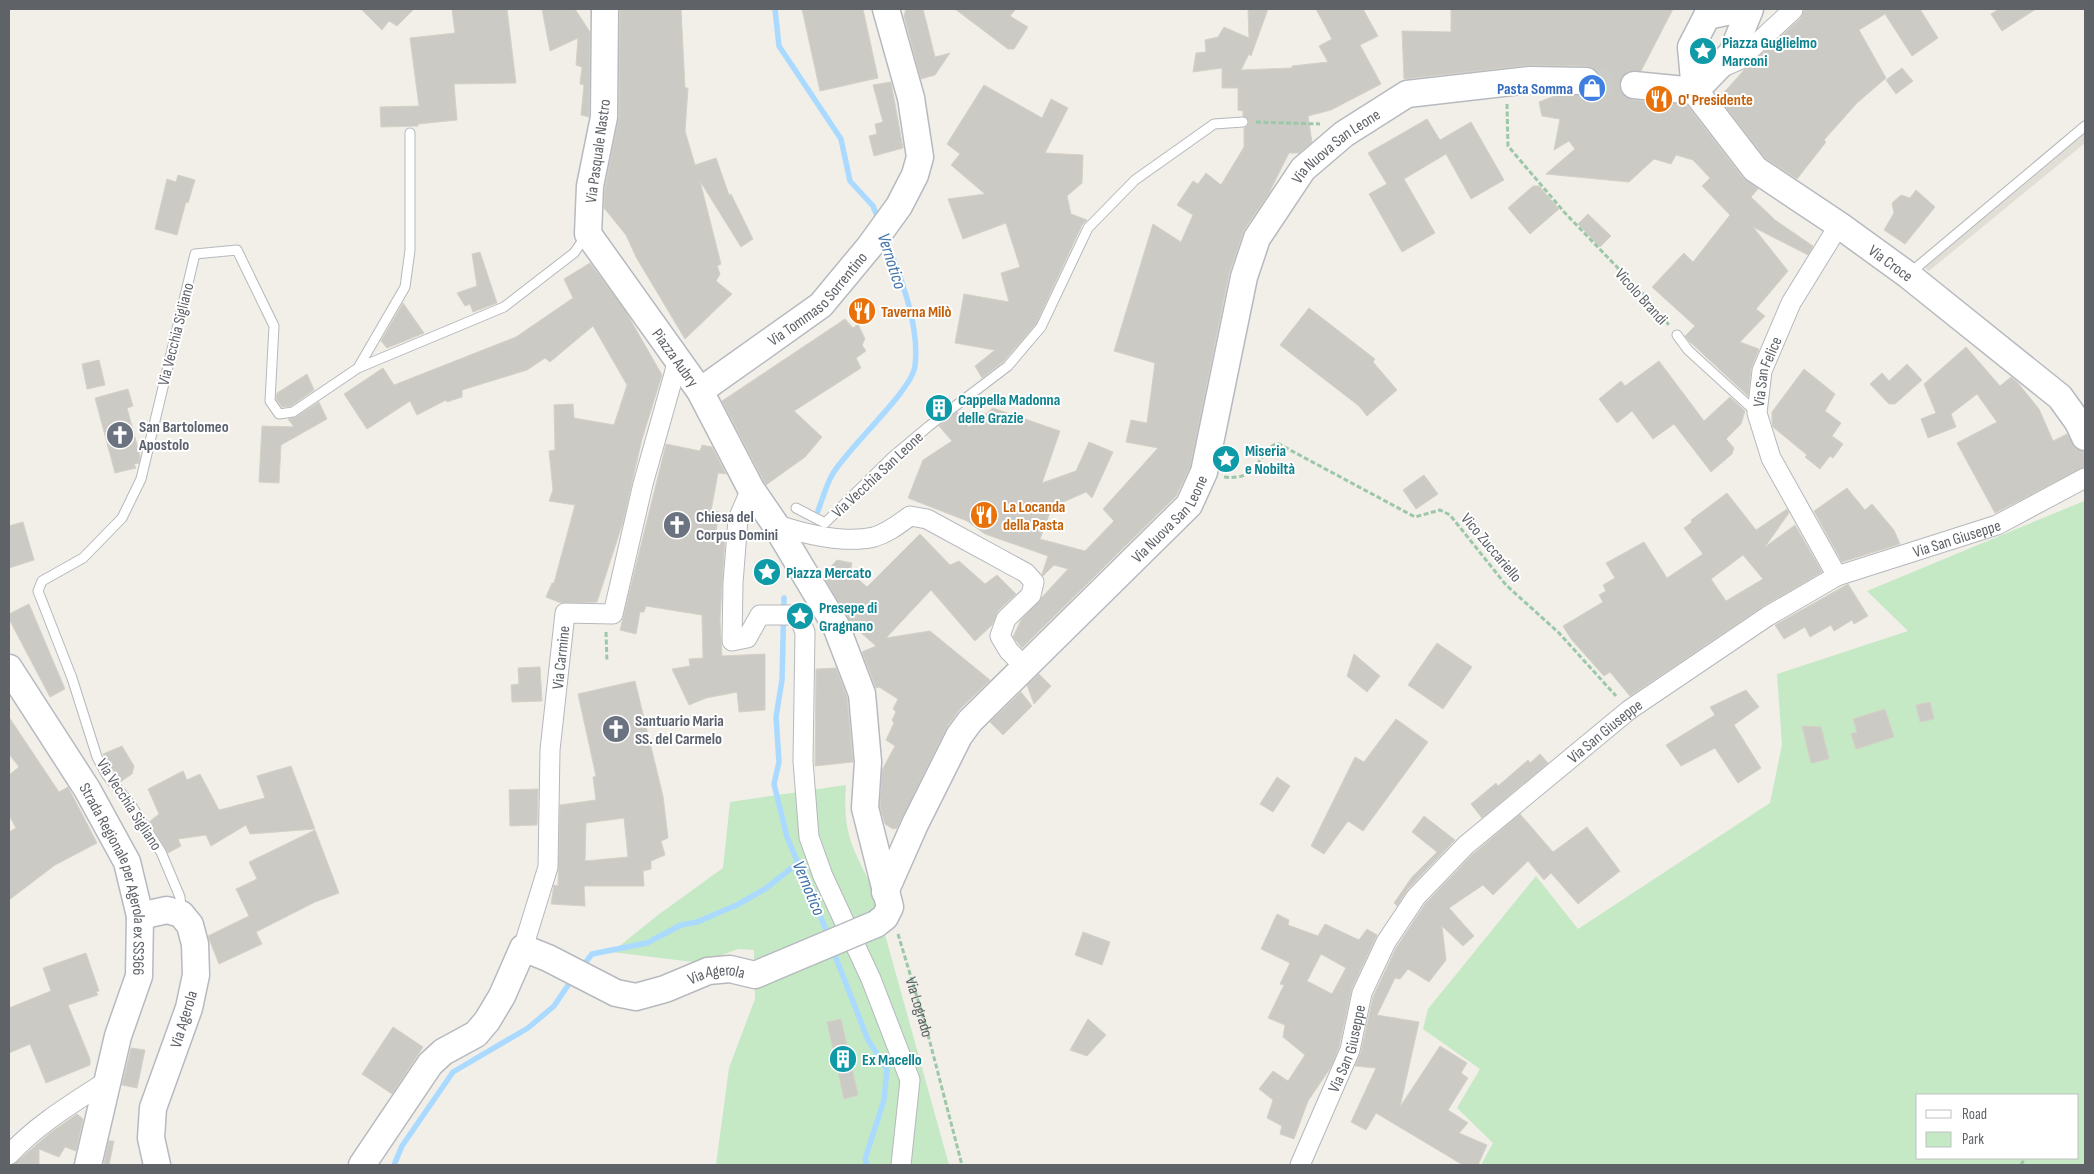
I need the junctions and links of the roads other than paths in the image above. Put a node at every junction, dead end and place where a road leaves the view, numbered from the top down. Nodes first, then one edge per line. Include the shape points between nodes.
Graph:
1 (605, 9) edge
2 (886, 9) edge
3 (1741, 9) edge
4 (1750, 9) edge
5 (1793, 10) dead end
6 (1707, 12) edge
7 (1716, 69) junction
8 (1586, 82) tunnel mouth
9 (1634, 85) tunnel mouth
10 (1695, 91) junction
11 (1243, 122) road end
12 (2085, 126) edge
13 (410, 133) dead end
14 (1839, 225) junction
15 (588, 234) junction
16 (1908, 275) junction
17 (1678, 335) road end
18 (678, 360) junction
19 (358, 368) junction
20 (700, 391) junction
21 (1758, 413) junction
22 (2085, 437) edge
23 (2085, 478) edge
24 (751, 489) junction
25 (796, 508) dead end
26 (775, 524) junction
27 (1837, 576) junction
28 (9, 668) edge
29 (1026, 668) junction
30 (870, 824) junction
31 (915, 824) junction
32 (884, 908) junction
33 (181, 914) junction
34 (140, 916) junction
35 (523, 948) junction
36 (107, 1081) junction
37 (9, 1155) edge
38 (88, 1165) edge
39 (157, 1165) edge
40 (362, 1165) edge
41 (901, 1165) edge
42 (1300, 1165) edge

1 - 15 street, Via Pasquale Nastro via 604,117 590,186
2 - 20 street, Via Tommaso Sorrentino via 911,98 920,157 915,175 899,206 821,305
3 - 6 street
4 - 7 street via 1732,52
5 - 7 street via 1740,60
6 - 10 street via 1691,47
7 - 10 street
8 - 29 street, Via Nuova San Leone via 1530,80 1407,94 1344,134 1303,169 1257,238 1244,278 1204,472 1189,505
9 - 10 street
10 - 14 street, Via Croce via 1755,169
11 - 25 lane, Via Vecchia San Leone via 1214,124 1194,137 1135,180 1088,228 1042,327 1008,366 900,450 824,523
12 - 16 lane
13 - 19 lane via 410,250 405,287
14 - 16 street, Via Croce
14 - 21 street, Via San Felice via 1788,311 1762,371
15 - 18 street, Piazza Aubry
15 - 19 lane, Via Vecchia Sigliano via 574,252 504,307
16 - 22 street, Via Croce via 2060,397
17 - 21 lane, Vicolo Brandi via 1688,350
18 - 20 street, Piazza Aubry
18 - 35 street, Via Carmine via 643,484 613,614 565,613 550,750 548,867
19 - 33 lane, Via Vecchia Sigliano via 293,412 279,414 270,401 274,326 237,250 195,254 141,479 122,518 83,558 42,580 38,591 98,756 106,774 131,805 161,852 180,897
20 - 24 street, Piazza Aubry
21 - 27 street, Via San Felice via 1771,458
23 - 27 street, Via San Giuseppe via 1997,525
24 - 26 street
24 - 41 street via 738,519 732,583 732,641 747,638 760,615 798,615 805,632 803,762 809,838 822,876 871,980 910,1080
26 - 29 street via 821,537 866,538 891,530 910,516 927,519 1026,573 1034,582 1031,595 1006,619 1000,636
26 - 30 street via 836,626 862,694 868,762 865,808
27 - 42 street, Via San Giuseppe via 1768,616 1629,710 1466,844 1416,896 1386,942 1362,993 1350,1050
28 - 34 street, Strada Regionale per Agerola ex SS366 via 87,788 127,862
29 - 31 street via 959,736
30 - 31 street via 888,833 903,834
30 - 32 street
31 - 32 street
32 - 35 street, Via Agerola, bridge via 754,975 730,969 708,971 636,997 616,993
33 - 34 street via 167,910
33 - 39 street, Via Agerola via 190,925 195,944 196,975 189,1008 153,1108 151,1138
34 - 36 street, Strada Regionale per Agerola ex SS366 via 139,976 118,1036
35 - 40 street via 487,1021 476,1034 443,1052 430,1064
36 - 37 street via 36,1128
36 - 38 street, Strada Regionale per Agerola ex SS366

